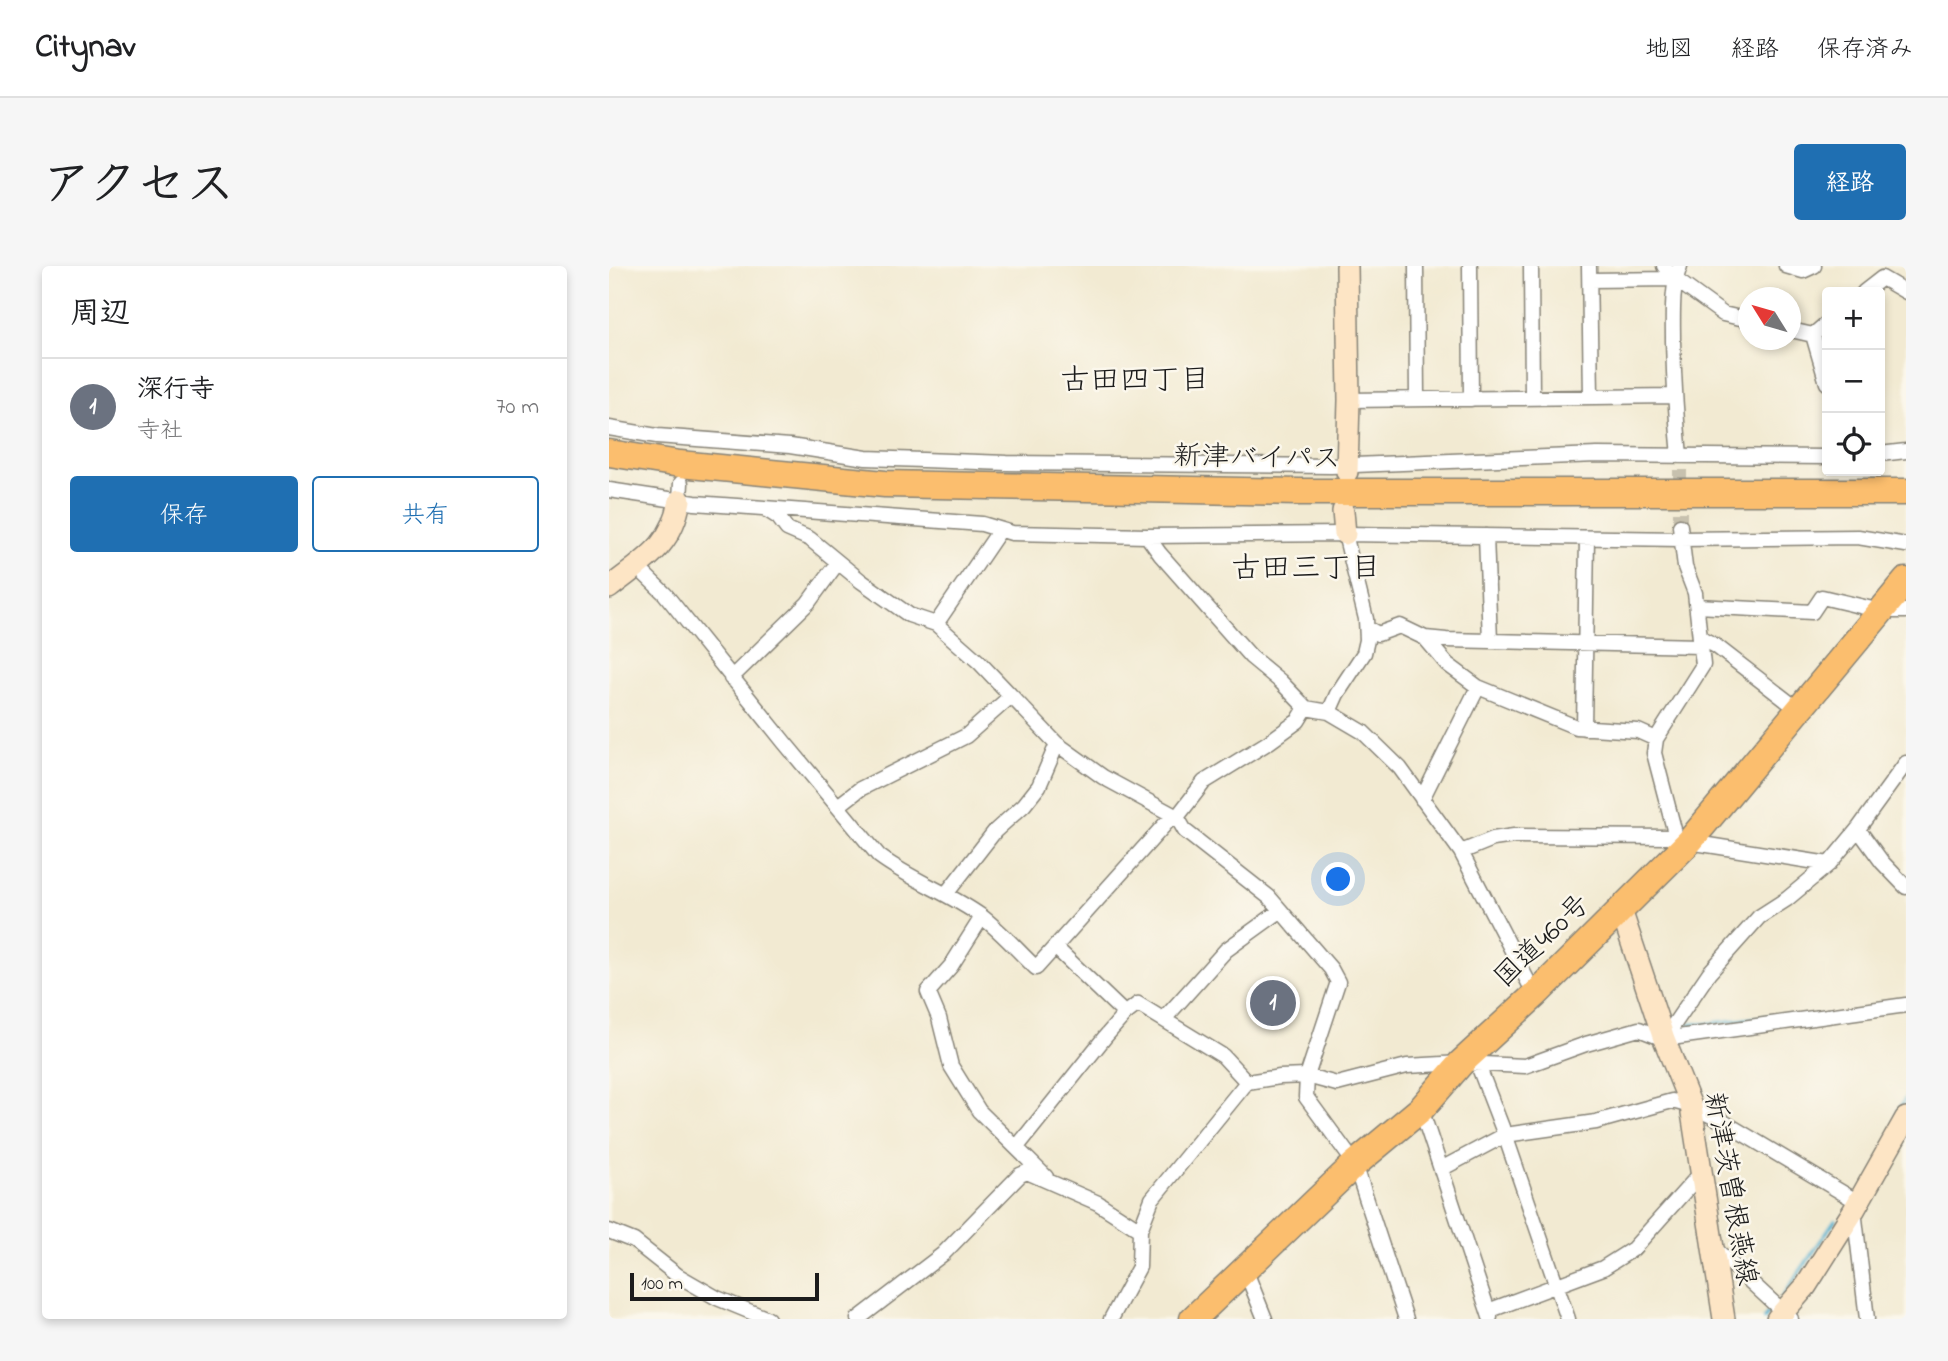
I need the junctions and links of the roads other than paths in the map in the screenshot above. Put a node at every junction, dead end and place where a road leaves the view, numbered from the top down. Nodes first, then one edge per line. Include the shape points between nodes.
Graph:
1 (1347, 266) edge
2 (1416, 266) edge
3 (1470, 266) edge
4 (1531, 266) edge
5 (1664, 266) edge
6 (1786, 266) edge
7 (1814, 266) edge
8 (1590, 273) edge
9 (1678, 273) edge
10 (1870, 287) edge
11 (1905, 290) edge
12 (1738, 318) edge
13 (1822, 327) edge
14 (1801, 332) edge
15 (1813, 335) junction
16 (1822, 366) edge
17 (1674, 396) junction
18 (1591, 397) junction
19 (1532, 398) junction
20 (1417, 399) junction
21 (1471, 399) junction
22 (1349, 400) junction
23 (609, 428) edge
24 (1906, 451) edge
25 (609, 453) edge
26 (1885, 453) edge
27 (1680, 456) junction
28 (1822, 457) edge
29 (1346, 468) junction
30 (609, 490) edge
31 (680, 491) junction
32 (1906, 492) edge
33 (766, 509) junction
34 (1343, 511) dead end
35 (1000, 530) junction
36 (1680, 533) junction
37 (1345, 534) junction
38 (1147, 536) junction
39 (1486, 536) junction
40 (1587, 537) junction
41 (1906, 544) edge
42 (838, 562) junction
43 (636, 566) junction
44 (1906, 581) edge
45 (609, 588) edge
46 (1697, 606) junction
47 (1894, 611) edge
48 (936, 624) junction
49 (1367, 628) junction
50 (1425, 638) junction
51 (1490, 641) junction
52 (1585, 642) junction
53 (1701, 642) junction
54 (731, 678) junction
55 (1478, 687) junction
56 (1011, 696) junction
57 (1306, 708) junction
58 (1800, 710) junction
59 (1329, 712) junction
60 (1584, 728) junction
61 (1656, 739) junction
62 (1057, 744) junction
63 (1906, 763) edge
64 (1422, 799) junction
65 (838, 806) junction
66 (1177, 817) junction
67 (1858, 829) junction
68 (1683, 839) junction
69 (1461, 852) junction
70 (1829, 864) junction
71 (1906, 887) edge
72 (946, 894) junction
73 (1621, 910) junction
74 (1280, 911) junction
75 (982, 917) junction
76 (1055, 947) junction
77 (1535, 995) junction
78 (1906, 1005) edge
79 (1125, 1014) junction
80 (1164, 1018) junction
81 (1664, 1039) junction
82 (1469, 1064) junction
83 (1307, 1076) junction
84 (1247, 1082) junction
85 (1691, 1107) junction
86 (1421, 1109) junction
87 (1906, 1118) edge
88 (1505, 1135) junction
89 (1017, 1147) junction
90 (1355, 1164) junction
91 (1441, 1169) junction
92 (1701, 1173) junction
93 (1050, 1181) junction
94 (1856, 1206) junction
95 (1140, 1230) junction
96 (609, 1231) edge
97 (1712, 1246) junction
98 (1245, 1269) junction
99 (1556, 1286) junction
100 (1490, 1315) edge
101 (1784, 1316) edge
102 (768, 1319) edge
103 (859, 1319) edge
104 (1111, 1319) edge
105 (1193, 1319) edge
106 (1265, 1319) edge
107 (1406, 1319) edge
108 (1567, 1319) edge
109 (1724, 1319) edge
110 (1867, 1319) edge

1 - 22 street
2 - 20 street
3 - 21 street
4 - 19 street
5 - 9 street
6 - 7 street via 1803,271
8 - 9 street
8 - 18 street
9 - 12 street via 1723,314
9 - 17 street via 1673,298
10 - 11 street via 1882,278
13 - 15 street
14 - 15 street
15 - 16 street
17 - 18 street
17 - 27 street
18 - 19 street
19 - 21 street
20 - 21 street
20 - 22 street
22 - 29 street
23 - 29 street via 686,441 790,446 866,458
24 - 26 street
25 - 32 highway, 新津バイパス via 885,484 1299,492
27 - 28 street
27 - 29 street via 1597,455
30 - 31 street
31 - 33 street
31 - 43 street via 671,532
33 - 35 street via 982,524
33 - 42 street via 787,529 810,539
34 - 37 street
35 - 38 street
35 - 48 street
36 - 40 street
36 - 41 street via 1859,537
36 - 46 street
37 - 38 street
37 - 39 street
37 - 49 street
38 - 57 street via 1251,657
39 - 40 street
39 - 51 street
40 - 52 street
42 - 48 street via 909,615
42 - 54 street via 808,603
43 - 45 street
43 - 54 street via 665,594
44 - 47 highway, 国道460号
46 - 47 street via 1812,612 1822,597
46 - 53 street
47 - 58 highway, 国道460号
48 - 56 street
49 - 50 street via 1378,634 1400,626
49 - 59 street via 1364,653
50 - 51 street
50 - 55 street via 1447,664
51 - 52 street
52 - 53 street
52 - 60 street
53 - 58 street
53 - 61 street via 1703,665
54 - 65 street
55 - 60 street
55 - 64 street
56 - 62 street
56 - 65 street via 965,736 860,789
57 - 59 street
57 - 66 street via 1298,721 1204,782
58 - 68 highway, 国道460号
59 - 64 street via 1363,732 1400,768
60 - 61 street via 1638,731
61 - 68 street via 1654,753
62 - 66 street via 1103,777
62 - 72 street via 1039,786 995,831
63 - 67 street
64 - 69 street
65 - 72 street via 879,856
66 - 74 street via 1185,831 1269,897
66 - 76 street via 1168,821
67 - 70 street
67 - 71 street
68 - 69 street via 1514,836
68 - 70 street
68 - 73 highway, 国道460号
69 - 77 street
70 - 81 street via 1759,917 1709,973
72 - 75 street
73 - 77 highway, 国道460号
73 - 81 street, 新津茨曽根燕線
74 - 80 street via 1226,950
74 - 83 street via 1338,982
75 - 76 street via 1036,968
75 - 89 street via 928,992 951,1066 979,1111
76 - 79 street
77 - 82 highway, 国道460号
78 - 81 street
79 - 80 street via 1137,1004
79 - 89 street
80 - 84 street via 1223,1056
81 - 82 street via 1639,1029 1525,1066
81 - 85 street, 新津茨曽根燕線
82 - 83 street via 1407,1066 1337,1084
82 - 86 highway, 国道460号
82 - 88 street
83 - 84 street
83 - 90 street via 1306,1097
84 - 95 street via 1152,1199
85 - 88 street via 1672,1101 1596,1122
85 - 92 street, 新津茨曽根燕線
85 - 94 street via 1722,1121
86 - 90 highway, 国道460号
86 - 91 street
87 - 94 street
88 - 91 street
88 - 99 street
89 - 93 street
90 - 98 highway, 国道460号
90 - 107 street
91 - 100 street
92 - 97 street, 新津茨曽根燕線
92 - 99 street via 1633,1248 1603,1268
93 - 95 street via 1098,1203
93 - 103 street via 1027,1172 1020,1175 943,1254
94 - 101 street
94 - 110 street
95 - 104 street via 1139,1267
96 - 102 street via 634,1241 677,1275 717,1298
97 - 101 street
97 - 109 street, 新津茨曽根燕線
98 - 105 highway, 国道460号
98 - 106 street
99 - 100 street
99 - 108 street

